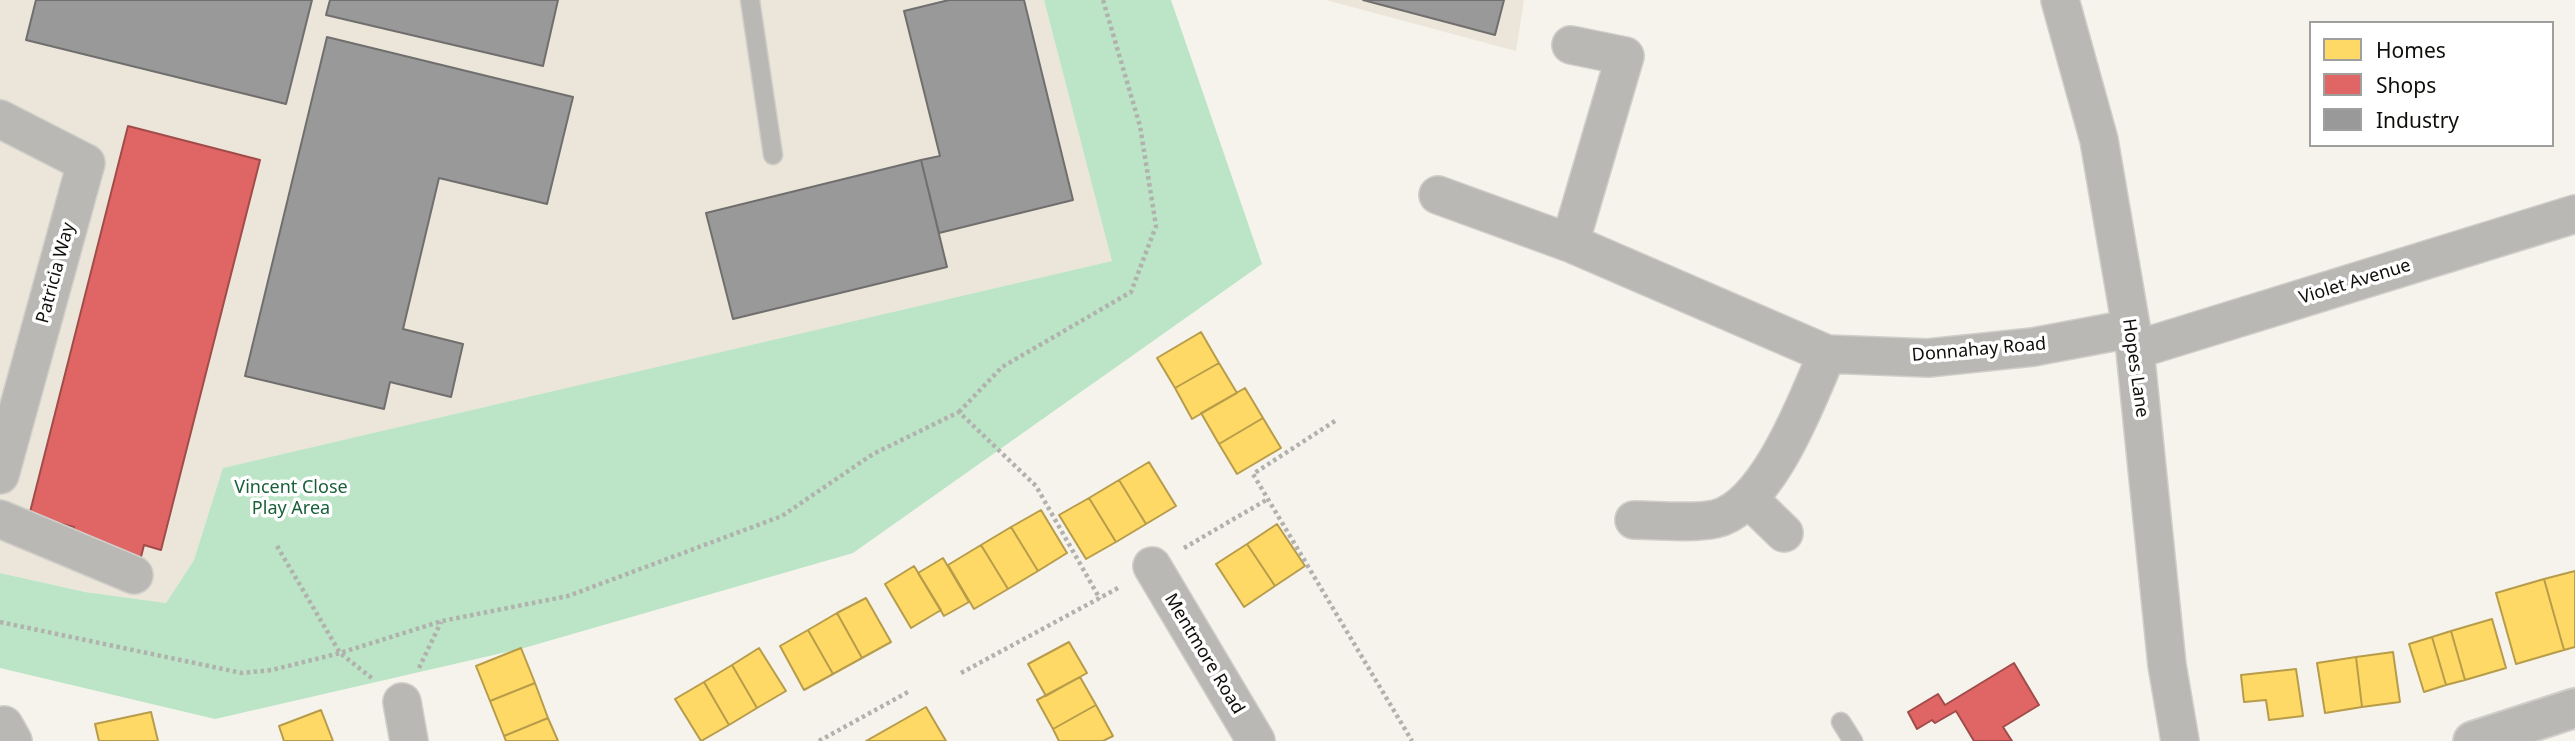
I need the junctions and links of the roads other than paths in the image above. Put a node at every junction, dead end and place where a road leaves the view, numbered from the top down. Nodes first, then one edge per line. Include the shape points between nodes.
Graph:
1 (750, 0) edge
2 (2060, 0) edge
3 (1571, 45) dead end
4 (0, 119) edge
5 (773, 155) dead end
6 (1438, 195) dead end
7 (2575, 214) edge
8 (1570, 243) junction
9 (2132, 340) junction
10 (1827, 354) junction
11 (0, 475) edge
12 (1749, 499) junction
13 (0, 519) edge
14 (1634, 520) dead end
15 (1783, 533) dead end
16 (1152, 566) dead end
17 (134, 575) dead end
18 (402, 702) dead end
19 (2575, 708) edge
20 (1841, 723) dead end
21 (409, 741) edge
22 (1256, 741) edge
23 (1853, 741) edge
24 (2180, 741) edge
25 (2473, 741) edge

1 - 5 lane
2 - 9 street, Hopes Lane via 2099,140
3 - 8 street via 1625,56
4 - 11 street, Patricia Way via 86,163
6 - 8 street, Donnahay Road
7 - 9 street, Violet Avenue
8 - 10 street, Donnahay Road
9 - 10 street, Donnahay Road via 1928,358
9 - 24 street, Hopes Lane via 2167,665
10 - 12 street via 1787,444
12 - 14 street via 1716,519
12 - 15 street
13 - 17 street
16 - 22 street, Mentmore Road
18 - 21 street
19 - 25 street
20 - 23 lane

